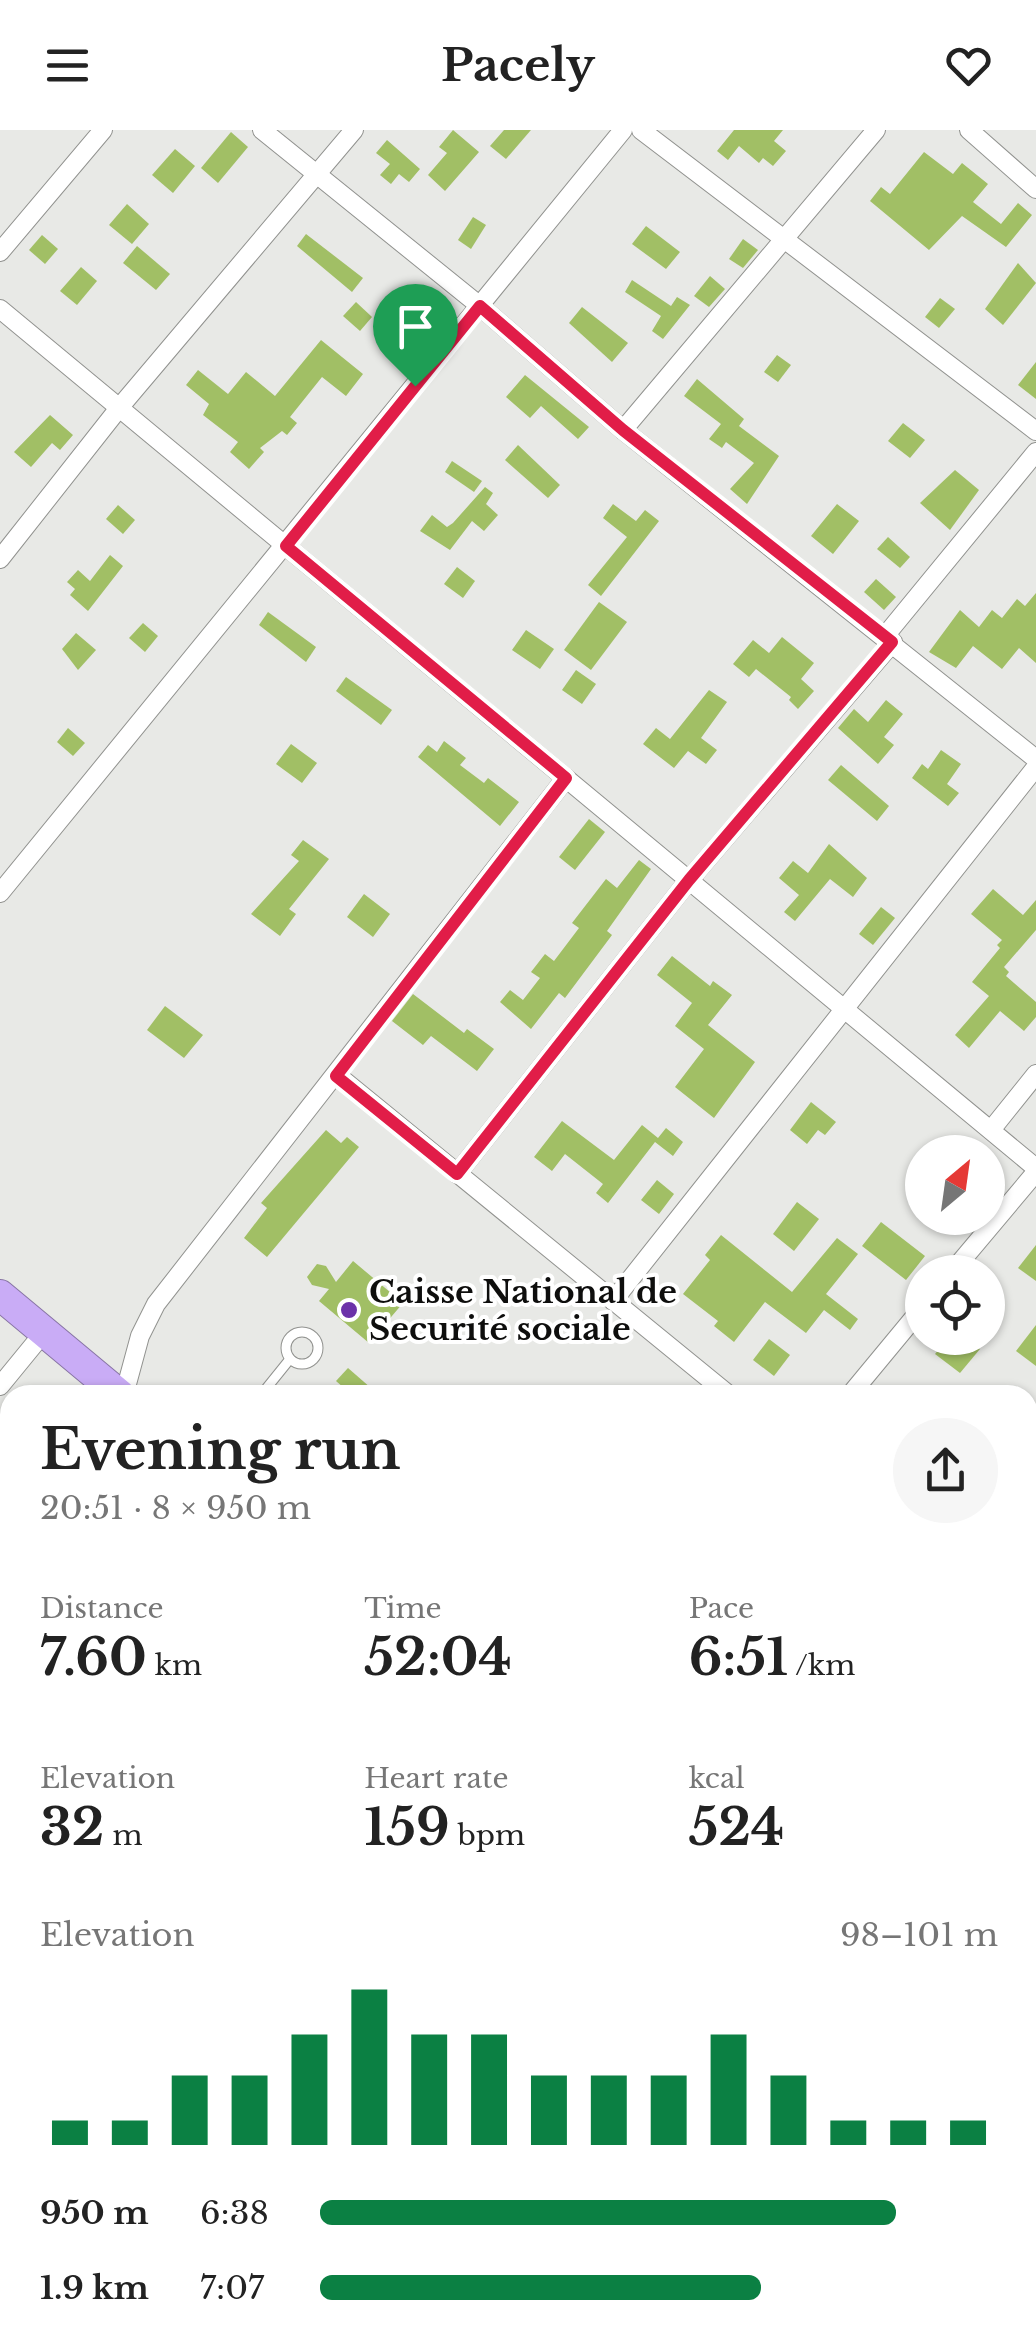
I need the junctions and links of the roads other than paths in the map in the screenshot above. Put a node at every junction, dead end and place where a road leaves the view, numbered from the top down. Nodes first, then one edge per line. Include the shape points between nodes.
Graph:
1 (103, 130) edge
2 (262, 130) edge
3 (354, 130) edge
4 (623, 130) edge
5 (642, 130) edge
6 (876, 130) edge
7 (969, 130) edge
8 (317, 173) junction
9 (1036, 189) edge
10 (784, 240) junction
11 (0, 252) edge
12 (480, 306) junction
13 (0, 309) edge
14 (119, 408) junction
15 (623, 430) junction
16 (1036, 432) edge
17 (1036, 452) edge
18 (286, 546) junction
19 (0, 559) edge
20 (889, 639) junction
21 (1036, 763) edge
22 (566, 778) junction
23 (689, 880) junction
24 (0, 893) edge
25 (844, 1009) junction
26 (1036, 1074) edge
27 (336, 1076) junction
28 (991, 1130) junction
29 (1036, 1170) edge
30 (457, 1174) junction
31 (966, 1255) edge
32 (0, 1295) edge
33 (614, 1301) junction
34 (905, 1329) edge
35 (45, 1332) junction
36 (290, 1359) dead end
37 (1, 1385) edge
38 (110, 1385) edge
39 (125, 1385) edge
40 (269, 1385) edge
41 (717, 1385) edge
42 (858, 1385) edge

1 - 11 street
2 - 8 street
3 - 8 street
4 - 12 street
5 - 10 street
6 - 10 street
7 - 9 street
8 - 12 street
8 - 14 street
10 - 15 street
10 - 16 street
12 - 15 street
12 - 18 street
13 - 14 street
14 - 18 street
14 - 19 street
15 - 20 street
17 - 20 street
18 - 22 street
18 - 24 street
20 - 21 street
20 - 23 street
21 - 25 street
22 - 23 street
22 - 27 street
23 - 25 street
23 - 30 street
25 - 28 street
25 - 33 street
26 - 28 street
27 - 30 street
27 - 39 street via 156,1304
28 - 29 street
29 - 31 street
30 - 33 street
32 - 35 highway
33 - 41 street
34 - 42 street
35 - 37 street
35 - 38 highway
36 - 40 lane

